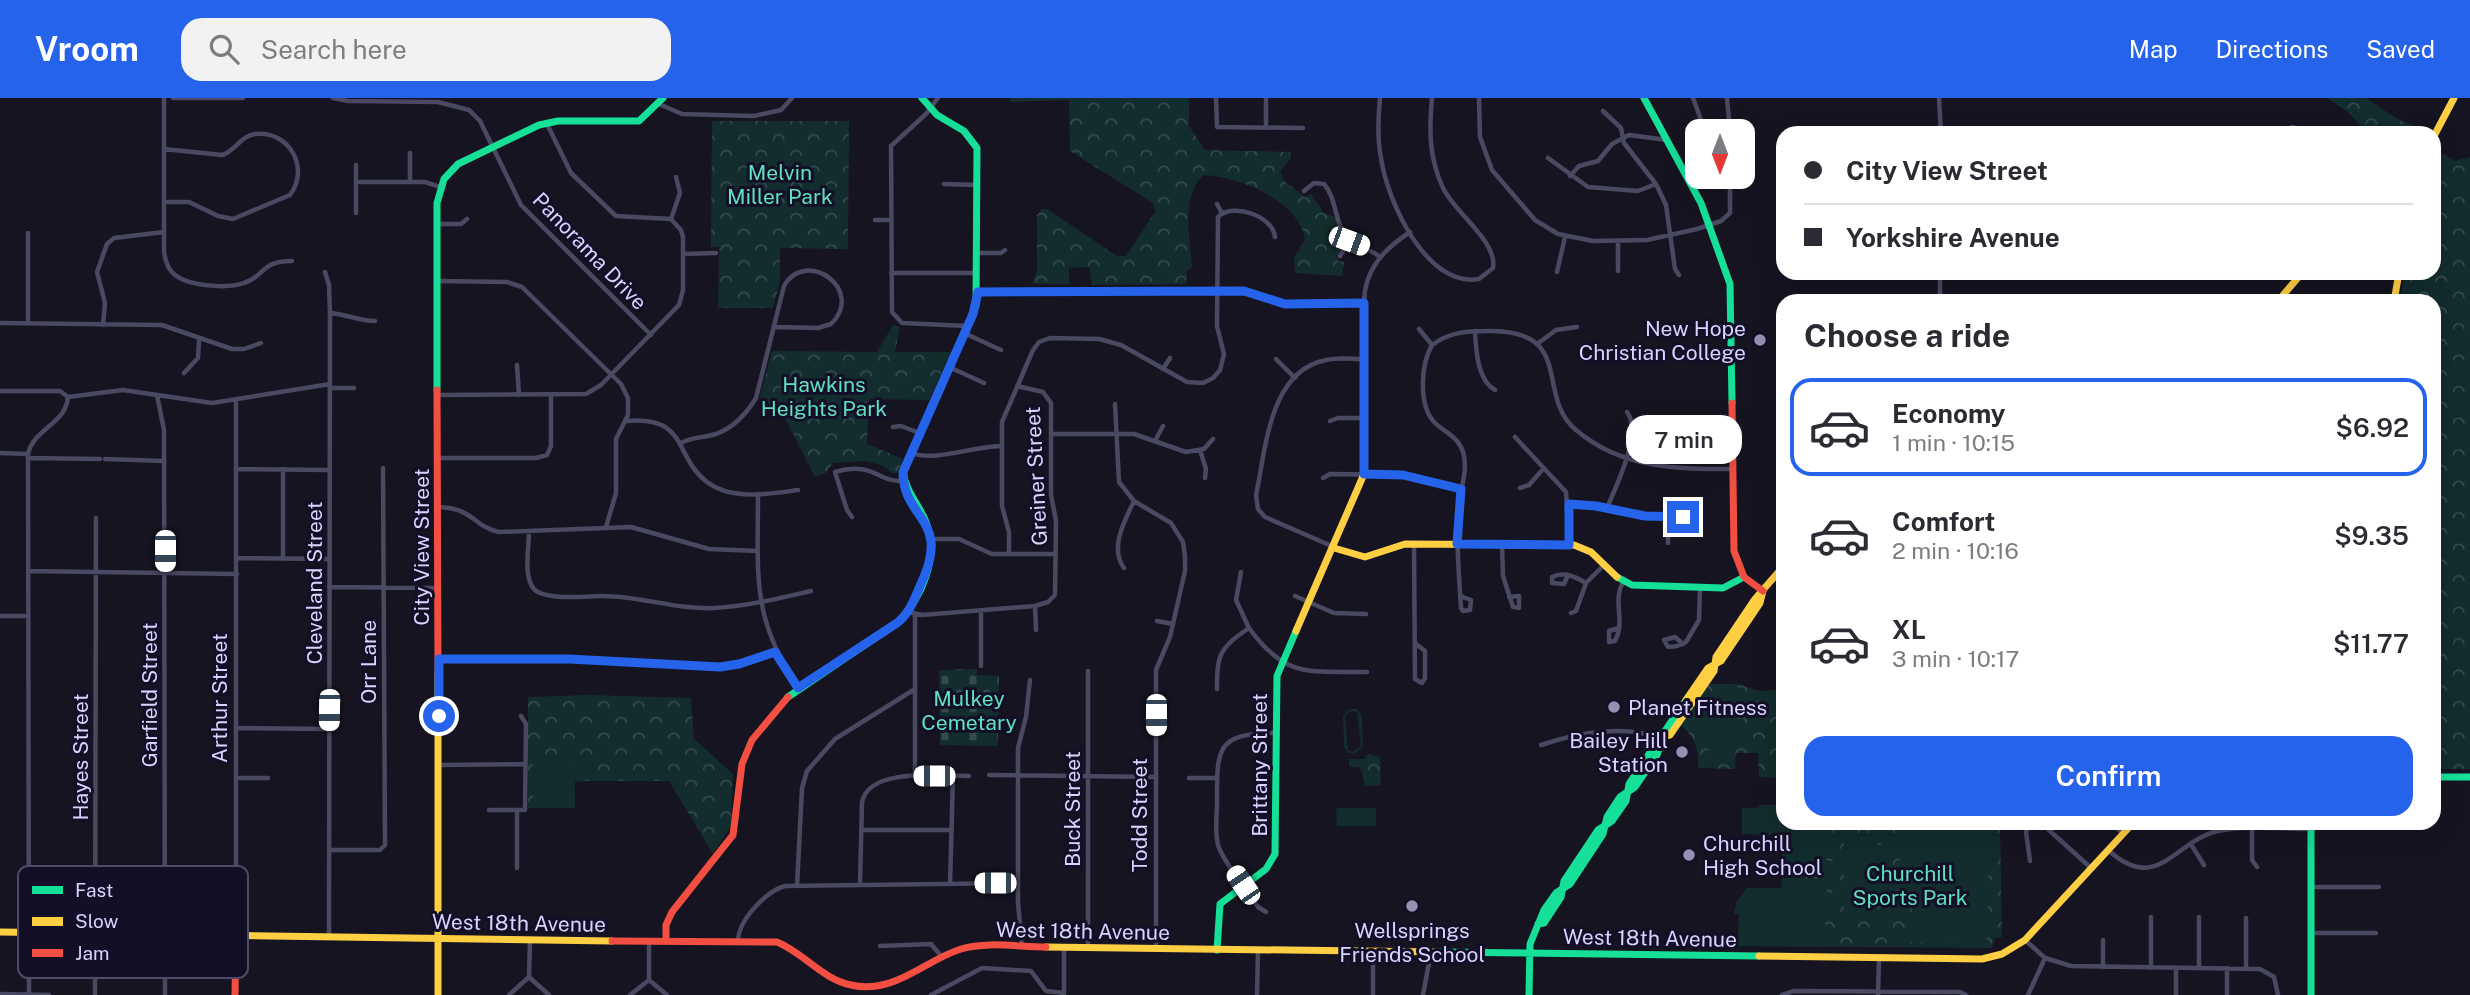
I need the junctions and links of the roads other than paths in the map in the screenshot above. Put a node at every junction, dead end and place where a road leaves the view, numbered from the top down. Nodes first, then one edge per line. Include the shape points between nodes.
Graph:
1 (163, 98) edge
2 (173, 98) edge
3 (243, 98) edge
4 (333, 98) edge
5 (792, 98) edge
6 (922, 98) edge
7 (937, 98) edge
8 (1216, 98) edge
9 (1266, 98) edge
10 (1380, 98) edge
11 (1432, 98) edge
12 (1479, 98) edge
13 (1644, 98) edge
14 (1693, 98) edge
15 (1727, 98) edge
16 (1939, 98) edge
17 (2454, 98) edge
18 (661, 101) edge
19 (929, 109) junction
20 (1603, 111) dead end
21 (1701, 119) edge
22 (1729, 119) edge
23 (547, 124) junction
24 (1941, 126) edge
25 (2439, 126) edge
26 (1266, 127) junction
27 (1303, 128) dead end
28 (1623, 139) junction
29 (1667, 140) junction
30 (492, 147) junction
31 (164, 149) junction
32 (410, 153) dead end
33 (1548, 158) dead end
34 (356, 165) dead end
35 (1570, 176) junction
36 (676, 177) dead end
37 (356, 182) junction
38 (410, 182) junction
39 (944, 184) dead end
40 (1656, 184) junction
41 (979, 185) junction
42 (440, 187) junction
43 (1730, 189) edge
44 (1304, 191) dead end
45 (164, 202) junction
46 (1217, 204) dead end
47 (356, 213) dead end
48 (1222, 214) junction
49 (467, 219) dead end
50 (671, 219) junction
51 (875, 220) dead end
52 (890, 220) junction
53 (437, 224) junction
54 (1709, 225) junction
55 (164, 232) junction
56 (1410, 232) junction
57 (28, 233) dead end
58 (1671, 236) junction
59 (1275, 237) dead end
60 (1565, 237) junction
61 (1349, 241) junction
62 (1618, 242) junction
63 (1005, 250) dead end
64 (716, 253) dead end
65 (978, 253) junction
66 (683, 254) junction
67 (1340, 256) dead end
68 (1380, 257) junction
69 (292, 261) dead end
70 (1618, 271) dead end
71 (325, 272) dead end
72 (1558, 272) dead end
73 (891, 273) junction
74 (978, 273) junction
75 (1679, 275) dead end
76 (2296, 280) edge
77 (438, 281) junction
78 (1217, 291) junction
79 (978, 292) junction
80 (2284, 294) edge
81 (1364, 303) junction
82 (330, 313) junction
83 (375, 321) dead end
84 (0, 323) edge
85 (28, 323) junction
86 (103, 325) junction
87 (775, 327) junction
88 (1577, 327) dead end
89 (1419, 329) dead end
90 (966, 330) junction
91 (1475, 331) junction
92 (651, 335) junction
93 (199, 340) junction
94 (261, 343) dead end
95 (1537, 344) junction
96 (1432, 345) junction
97 (1001, 350) dead end
98 (1170, 358) dead end
99 (1276, 359) dead end
100 (1364, 359) junction
101 (517, 365) dead end
102 (949, 367) junction
103 (1163, 369) junction
104 (184, 373) dead end
105 (612, 374) junction
106 (1213, 378) junction
107 (1295, 378) junction
108 (984, 383) dead end
109 (1219, 385) dead end
110 (330, 386) junction
111 (1017, 386) junction
112 (354, 388) dead end
113 (1495, 390) dead end
114 (0, 391) edge
115 (157, 395) junction
116 (438, 395) junction
117 (519, 395) junction
118 (551, 395) junction
119 (68, 397) junction
120 (236, 401) junction
121 (1115, 404) dead end
122 (1627, 412) dead end
123 (1364, 418) junction
124 (627, 421) junction
125 (1330, 421) dead end
126 (1679, 424) dead end
127 (1732, 424) junction
128 (1163, 426) dead end
129 (893, 427) dead end
130 (919, 433) junction
131 (1116, 433) junction
132 (1052, 434) junction
133 (1515, 438) dead end
134 (1213, 439) dead end
135 (1155, 441) junction
136 (681, 443) junction
137 (1002, 446) junction
138 (1200, 450) junction
139 (0, 453) edge
140 (911, 453) junction
141 (28, 456) junction
142 (438, 457) junction
143 (1626, 459) junction
144 (164, 461) junction
145 (383, 468) dead end
146 (236, 469) junction
147 (283, 469) junction
148 (1543, 469) junction
149 (1732, 469) junction
150 (329, 470) junction
151 (1364, 474) junction
152 (1205, 478) dead end
153 (1322, 478) dead end
154 (903, 481) junction
155 (1520, 488) dead end
156 (1461, 489) junction
157 (798, 490) dead end
158 (758, 494) junction
159 (1134, 501) junction
160 (1569, 504) junction
161 (439, 507) junction
162 (1607, 508) junction
163 (852, 517) dead end
164 (1668, 517) junction
165 (1698, 517) dead end
166 (96, 518) dead end
167 (606, 527) junction
168 (529, 531) junction
169 (932, 539) junction
170 (1668, 543) dead end
171 (1414, 544) junction
172 (1457, 544) junction
173 (1502, 544) junction
174 (1569, 545) junction
175 (1334, 548) junction
176 (758, 551) junction
177 (1009, 554) junction
178 (1056, 554) junction
179 (237, 558) junction
180 (283, 559) junction
181 (329, 559) junction
182 (1605, 564) junction
183 (1124, 568) dead end
184 (28, 571) junction
185 (96, 572) junction
186 (1241, 572) dead end
187 (165, 573) junction
188 (237, 574) junction
189 (1568, 575) dead end
190 (1776, 575) edge
191 (1744, 577) junction
192 (1623, 582) junction
193 (1586, 583) junction
194 (329, 587) junction
195 (384, 588) junction
196 (438, 588) junction
197 (1700, 588) junction
198 (811, 591) dead end
199 (1763, 591) junction
200 (1295, 596) dead end
201 (1460, 596) dead end
202 (1509, 597) dead end
203 (760, 602) junction
204 (1309, 603) junction
205 (1035, 606) junction
206 (981, 610) junction
207 (911, 613) junction
208 (1571, 613) dead end
209 (1366, 614) dead end
210 (0, 615) edge
211 (28, 616) junction
212 (1157, 621) dead end
213 (1173, 624) junction
214 (1249, 628) junction
215 (1619, 628) dead end
216 (1036, 630) dead end
217 (1415, 643) junction
218 (1684, 644) dead end
219 (775, 652) junction
220 (439, 659) junction
221 (1282, 662) junction
222 (981, 666) dead end
223 (1088, 671) dead end
224 (1367, 672) dead end
225 (1030, 680) dead end
226 (798, 688) junction
227 (915, 689) junction
228 (1217, 689) dead end
229 (521, 716) dead end
230 (237, 728) junction
231 (329, 729) junction
232 (1276, 733) junction
233 (1661, 742) junction
234 (1541, 745) dead end
235 (526, 764) junction
236 (439, 765) junction
237 (989, 775) dead end
238 (1018, 775) junction
239 (915, 776) junction
240 (953, 776) junction
241 (969, 776) dead end
242 (1087, 777) junction
243 (1155, 777) junction
244 (2441, 777) edge
245 (2470, 777) edge
246 (237, 778) junction
247 (268, 778) dead end
248 (1189, 778) dead end
249 (1217, 778) junction
250 (489, 810) dead end
251 (517, 810) junction
252 (861, 830) junction
253 (952, 830) junction
254 (2027, 830) edge
255 (2049, 830) edge
256 (2119, 830) edge
257 (2127, 830) edge
258 (2252, 830) joint
259 (2311, 830) edge
260 (2123, 834) junction
261 (2192, 846) junction
262 (329, 850) junction
263 (2108, 850) junction
264 (2030, 861) dead end
265 (2204, 864) dead end
266 (29, 866) edge
267 (96, 866) edge
268 (165, 866) edge
269 (236, 866) edge
270 (2257, 867) dead end
271 (517, 869) dead end
272 (2091, 869) junction
273 (1018, 883) junction
274 (950, 884) junction
275 (860, 885) junction
276 (1243, 885) junction
277 (797, 886) junction
278 (2311, 887) junction
279 (2379, 887) dead end
280 (1266, 912) dead end
281 (2151, 917) dead end
282 (2199, 917) dead end
283 (2246, 918) dead end
284 (0, 932) edge
285 (18, 933) edge
286 (2311, 933) junction
287 (2376, 933) dead end
288 (248, 936) edge
289 (328, 937) junction
290 (438, 939) junction
291 (530, 940) junction
292 (738, 940) junction
293 (2025, 940) junction
294 (2103, 940) dead end
295 (666, 941) junction
296 (649, 942) junction
297 (880, 946) dead end
298 (1022, 947) junction
299 (1064, 948) junction
300 (1088, 948) junction
301 (1156, 949) junction
302 (1217, 950) junction
303 (1258, 950) junction
304 (1373, 952) junction
305 (1431, 953) junction
306 (1530, 954) junction
307 (942, 957) junction
308 (1879, 958) junction
309 (2045, 958) junction
310 (2103, 967) junction
311 (2151, 968) junction
312 (2176, 968) junction
313 (2199, 968) junction
314 (2227, 968) junction
315 (2246, 968) junction
316 (529, 977) junction
317 (649, 979) junction
318 (846, 986) junction
319 (1827, 993) edge
320 (1878, 993) edge
321 (0, 994) edge
322 (1064, 994) edge
323 (1930, 994) edge
324 (29, 995) edge
325 (49, 995) edge
326 (438, 995) edge
327 (509, 995) edge
328 (549, 995) edge
329 (630, 995) edge
330 (667, 995) edge
331 (846, 995) edge
332 (931, 995) edge
333 (1257, 995) edge
334 (1373, 995) edge
335 (1423, 995) edge
336 (1529, 995) edge
337 (1782, 995) edge
338 (1966, 995) edge
339 (2028, 995) edge
340 (2176, 995) edge
341 (2227, 995) edge
342 (2278, 995) edge
343 (2311, 995) edge

1 - 31 street
2 - 3 street
4 - 30 street, Panorama Drive via 462,106 480,121
5 - 18 street via 772,113 754,116 682,114
6 - 19 street
7 - 19 street
8 - 26 street via 1214,122 1218,127
9 - 26 street
10 - 56 street via 1382,166
11 - 56 street via 1430,147 1439,178 1454,206 1489,246 1494,258 1491,271 1483,278 1463,280 1448,275
12 - 60 street via 1480,137 1492,170 1535,220
13 - 29 street
14 - 21 street
15 - 22 street
16 - 24 street
17 - 25 street
18 - 23 street via 646,117 630,123
19 - 41 street via 971,136 978,149
19 - 52 street via 891,145
20 - 28 street via 1621,128
23 - 30 street
23 - 50 street via 570,173 608,211 624,218
26 - 27 street
28 - 29 street via 1636,135
28 - 35 street via 1612,144 1598,161 1578,166
28 - 40 street
29 - 54 street
30 - 42 street via 458,164
30 - 92 street, Panorama Drive via 521,205
31 - 45 street
31 - 45 street via 222,155 253,134 276,136 291,149 297,174 290,195 233,219 194,203
32 - 38 street
33 - 35 street
34 - 37 street
35 - 40 street via 1581,185 1603,188 1638,191
36 - 50 street via 680,193
37 - 38 street
37 - 47 street
38 - 42 street
39 - 41 street
40 - 58 street via 1666,205
41 - 65 street
42 - 53 street, City View Street
43 - 54 street via 1730,213
44 - 61 street via 1316,183 1326,187
45 - 55 street
46 - 48 street
48 - 59 street via 1254,215 1271,227
48 - 78 street via 1217,222
49 - 53 street via 461,224
50 - 66 street via 681,230
51 - 52 street
52 - 73 street
53 - 77 street, City View Street
54 - 58 street
54 - 127 street via 1731,293
55 - 69 street via 165,261 182,279 240,285 268,264
55 - 86 street via 109,240 97,272 106,308
56 - 68 street, Brittany Street
57 - 85 street
58 - 62 street
58 - 75 street
60 - 62 street
60 - 72 street
61 - 67 street
61 - 68 street
62 - 70 street
63 - 65 street
64 - 66 street
65 - 74 street
66 - 92 street via 680,305
68 - 81 street, Brittany Street via 1366,285
71 - 82 street, Cleveland Street
73 - 74 street
73 - 90 street via 896,320
74 - 79 street
76 - 80 street
77 - 105 street via 508,282 522,287
77 - 116 street, City View Street
78 - 79 street
78 - 81 street via 1253,292 1285,304
78 - 106 street via 1217,330 1224,354
79 - 90 street
81 - 100 street, Brittany Street
82 - 83 street
82 - 110 street, Cleveland Street
84 - 85 street
85 - 86 street
86 - 93 street via 168,326
87 - 87 street via 784,286 793,275 822,273 834,279 839,311 831,324
87 - 136 street via 756,398 746,413 715,434
88 - 95 street via 1556,330
89 - 96 street
90 - 97 street
90 - 102 street
91 - 95 street via 1511,331
91 - 96 street via 1449,334
91 - 113 street via 1479,366
92 - 105 street
93 - 94 street via 239,349
93 - 104 street via 198,358
95 - 143 street via 1552,369 1557,400 1567,421
96 - 156 street via 1425,359 1425,402 1434,421 1462,450
98 - 103 street
99 - 107 street
100 - 107 street via 1325,360
100 - 123 street, Brittany Street
101 - 117 street
102 - 108 street
102 - 130 street
103 - 106 street via 1191,383
103 - 111 street via 1115,343 1049,338 1035,346
105 - 118 street via 586,394
105 - 124 street via 628,398
106 - 109 street
107 - 175 street via 1276,403 1257,505 1265,517
110 - 112 street
110 - 120 street
110 - 150 street, Cleveland Street
111 - 132 street, Greiner Street via 1047,392
111 - 137 street via 1003,416
114 - 119 street via 60,391
115 - 119 street via 123,390
115 - 120 street via 202,403
115 - 144 street, Garfield Street
116 - 117 street
116 - 142 street, City View Street
117 - 118 street
118 - 142 street via 547,455
119 - 141 street via 62,414 33,439
120 - 146 street, Arthur Street
121 - 131 street
122 - 143 street via 1631,443
123 - 125 street
123 - 151 street, Brittany Street
124 - 136 street via 656,422
124 - 167 street via 617,434 616,493
126 - 127 street
127 - 149 street
128 - 135 street
129 - 130 street
130 - 140 street
131 - 132 street
131 - 135 street
131 - 159 street via 1120,485
132 - 178 street, Greiner Street
133 - 148 street
134 - 138 street
135 - 138 street via 1177,451
136 - 158 street via 707,482 730,492
137 - 140 street via 978,446 927,458
137 - 177 street via 1002,506
138 - 152 street
139 - 141 street
140 - 154 street
141 - 144 street
141 - 184 street
142 - 161 street, City View Street
143 - 149 street via 1669,469
143 - 162 street
144 - 187 street, Garfield Street
145 - 195 street, Orr Lane
146 - 147 street
146 - 179 street, Arthur Street
147 - 150 street
147 - 180 street
148 - 155 street
148 - 160 street via 1564,489
149 - 191 street via 1734,551
150 - 181 street, Cleveland Street
151 - 153 street
151 - 156 street via 1403,475
151 - 175 street, Brittany Street
154 - 163 street via 865,468 835,472
154 - 169 street
156 - 172 street
157 - 158 street
158 - 176 street
159 - 183 street via 1119,535 1119,560
159 - 213 street, Todd Street via 1168,520 1183,542 1185,571
160 - 162 street
160 - 174 street
161 - 168 street via 464,510 495,531
161 - 196 street, City View Street
162 - 164 street
164 - 165 street
164 - 170 street
166 - 185 street, Hayes Street
167 - 168 street
167 - 176 street via 642,528 715,550
168 - 203 street via 530,581 540,594 618,596 694,608
169 - 177 street via 954,538 987,553
169 - 207 street via 930,566
171 - 172 street
171 - 175 street via 1365,557
171 - 217 street
172 - 173 street
172 - 201 street
173 - 174 street
173 - 202 street
174 - 182 street via 1587,549
175 - 204 street, Brittany Street
176 - 203 street
177 - 178 street
178 - 205 street, Greiner Street via 1055,600
179 - 180 street
179 - 188 street, Arthur Street
180 - 181 street
181 - 194 street, Cleveland Street
182 - 192 street
182 - 193 street
184 - 185 street
184 - 211 street
185 - 187 street
185 - 267 street, Hayes Street
186 - 214 street via 1236,600
187 - 188 street
187 - 268 street, Garfield Street
188 - 230 street, Arthur Street
189 - 193 street
190 - 199 street
191 - 197 street via 1729,587
191 - 199 street
192 - 197 street
192 - 215 street via 1617,600
193 - 208 street via 1576,611
194 - 195 street
194 - 231 street, Cleveland Street
195 - 196 street
195 - 262 street, Orr Lane via 385,843 377,850
196 - 220 street, City View Street
197 - 218 street via 1699,620
198 - 203 street
199 - 233 street via 1760,603
200 - 204 street
203 - 219 street
204 - 209 street via 1335,613
204 - 221 street, Brittany Street
205 - 206 street
205 - 216 street
206 - 207 street
206 - 222 street
207 - 226 street
207 - 227 street
210 - 211 street
211 - 266 street
212 - 213 street
213 - 243 street, Todd Street via 1157,665
214 - 221 street via 1269,654
214 - 228 street via 1219,656
217 - 217 street via 1425,651 1422,683 1415,679
219 - 220 street via 720,667 569,659
219 - 226 street
220 - 236 street, City View Street
221 - 224 street via 1304,670
221 - 232 street, Brittany Street via 1276,683
223 - 242 street, Buck Street
225 - 238 street via 1018,743
226 - 295 street via 748,747 740,769 733,835 672,912
227 - 239 street
227 - 277 street via 835,739 807,771 802,788
229 - 235 street via 526,724
230 - 231 street
230 - 246 street, Arthur Street
231 - 262 street, Cleveland Street
232 - 249 street via 1245,734 1231,741 1219,755
232 - 276 street, Brittany Street via 1276,851 1266,869
233 - 234 street via 1647,733 1584,732
233 - 306 street via 1657,755 1635,788 1627,791 1618,813 1604,827 1570,884 1562,888 1544,923 1538,924
235 - 236 street
235 - 251 street via 525,810
236 - 290 street, City View Street
237 - 238 street
238 - 242 street
238 - 273 street
239 - 240 street
239 - 252 street via 891,777 866,792
240 - 241 street
240 - 253 street
242 - 243 street
242 - 300 street, Buck Street
243 - 301 street, Todd Street
244 - 245 street
246 - 247 street
246 - 269 street, Arthur Street
248 - 249 street
249 - 276 street via 1217,843
250 - 251 street
251 - 271 street
252 - 253 street
252 - 275 street
253 - 274 street
254 - 264 street
255 - 272 street
256 - 260 street
257 - 260 street, West 18th Avenue
258 - 261 street via 2217,831
258 - 270 street via 2252,860
259 - 278 street
260 - 263 street, West 18th Avenue
261 - 263 street via 2148,868 2129,865
261 - 265 street
262 - 289 street, Cleveland Street
263 - 272 street, West 18th Avenue
272 - 293 street, West 18th Avenue
273 - 274 street
273 - 298 street
274 - 275 street
275 - 277 street
276 - 280 street
276 - 302 street, Brittany Street via 1219,906
277 - 292 street via 779,888 765,898 740,928
278 - 279 street
278 - 286 street
281 - 311 street
282 - 313 street
283 - 315 street
284 - 285 street, West 18th Avenue
286 - 287 street
286 - 343 street
288 - 289 street, West 18th Avenue
289 - 290 street, West 18th Avenue
290 - 291 street, West 18th Avenue
290 - 326 street, City View Street
291 - 296 street, West 18th Avenue
291 - 316 street
292 - 295 street, West 18th Avenue
292 - 318 street, West 18th Avenue via 788,944 827,977
293 - 308 street, West 18th Avenue via 2001,954 1982,958
293 - 309 street
294 - 310 street
295 - 296 street, West 18th Avenue
296 - 317 street
297 - 307 street via 931,944
298 - 299 street, West 18th Avenue
298 - 307 street, West 18th Avenue via 967,947
299 - 300 street, West 18th Avenue
299 - 322 street
300 - 301 street, West 18th Avenue
301 - 302 street, West 18th Avenue
302 - 303 street, West 18th Avenue
303 - 304 street, West 18th Avenue
303 - 333 street
304 - 305 street, West 18th Avenue
304 - 334 street
305 - 306 street, West 18th Avenue
305 - 335 street
306 - 308 street, West 18th Avenue
306 - 336 street
307 - 318 street, West 18th Avenue via 917,974 892,983
308 - 320 street
309 - 310 street via 2071,966
309 - 339 street
310 - 311 street
311 - 312 street
312 - 313 street
312 - 340 street
313 - 314 street
314 - 315 street
314 - 341 street
315 - 342 street via 2270,973
316 - 327 street
316 - 328 street
317 - 329 street
317 - 330 street
318 - 331 street
319 - 320 street
319 - 337 street
320 - 323 street
321 - 324 street
322 - 332 street via 1046,991 1031,971 984,968
323 - 338 street
324 - 325 street

